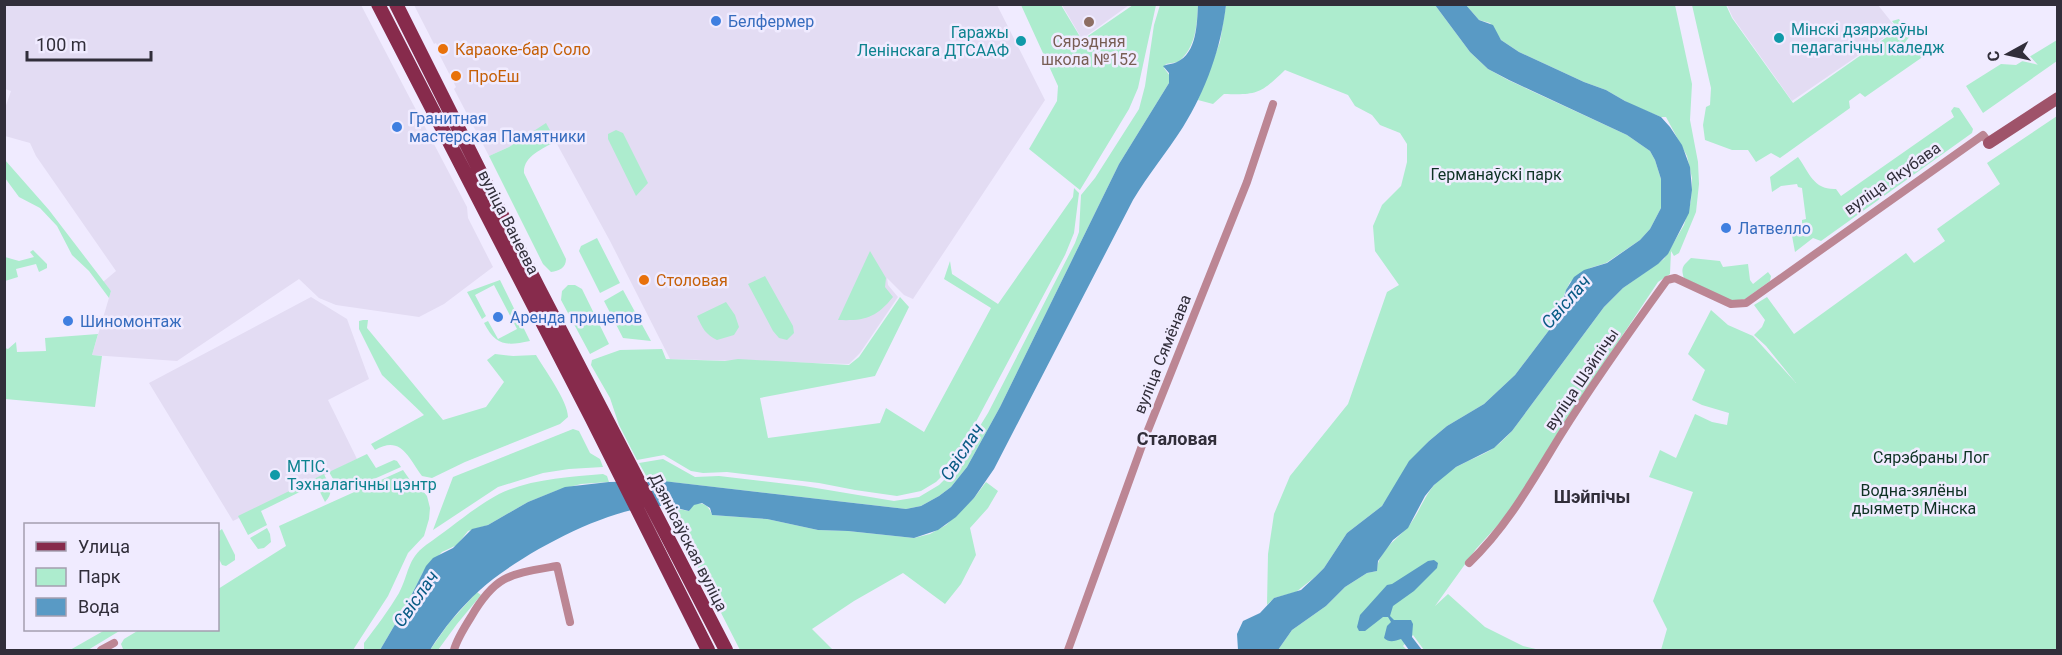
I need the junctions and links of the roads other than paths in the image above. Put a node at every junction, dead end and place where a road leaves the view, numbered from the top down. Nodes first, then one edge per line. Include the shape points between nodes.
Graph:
1 (378, 4) edge
2 (396, 4) edge
3 (2058, 98) edge
4 (1273, 104) dead end
5 (1989, 143) joint
6 (532, 290) junction
7 (1746, 303) joint
8 (617, 452) joint
9 (658, 531) junction
10 (1468, 562) dead end
11 (570, 622) dead end
12 (114, 643) dead end
13 (101, 651) edge
14 (454, 651) edge
15 (708, 651) edge
16 (726, 651) edge
17 (1068, 651) edge

1 - 6 main road, вуліца Ванеева
2 - 6 main road, вуліца Ванеева
3 - 5 street, вуліца Якубава
4 - 17 street, вуліца Сямёнава via 1247,182 1144,440
5 - 7 street, вуліца Якубава via 1983,135
6 - 8 main road, вуліца Ванеева
7 - 10 street, вуліца Шэйпічы via 1731,304 1675,278 1667,280 1522,498 1484,549
8 - 9 main road, Дзянісаўская вуліца
9 - 15 main road, Дзянісаўская вуліца
9 - 16 main road, Дзянісаўская вуліца
11 - 14 street via 557,566 520,573 486,592
12 - 13 street

